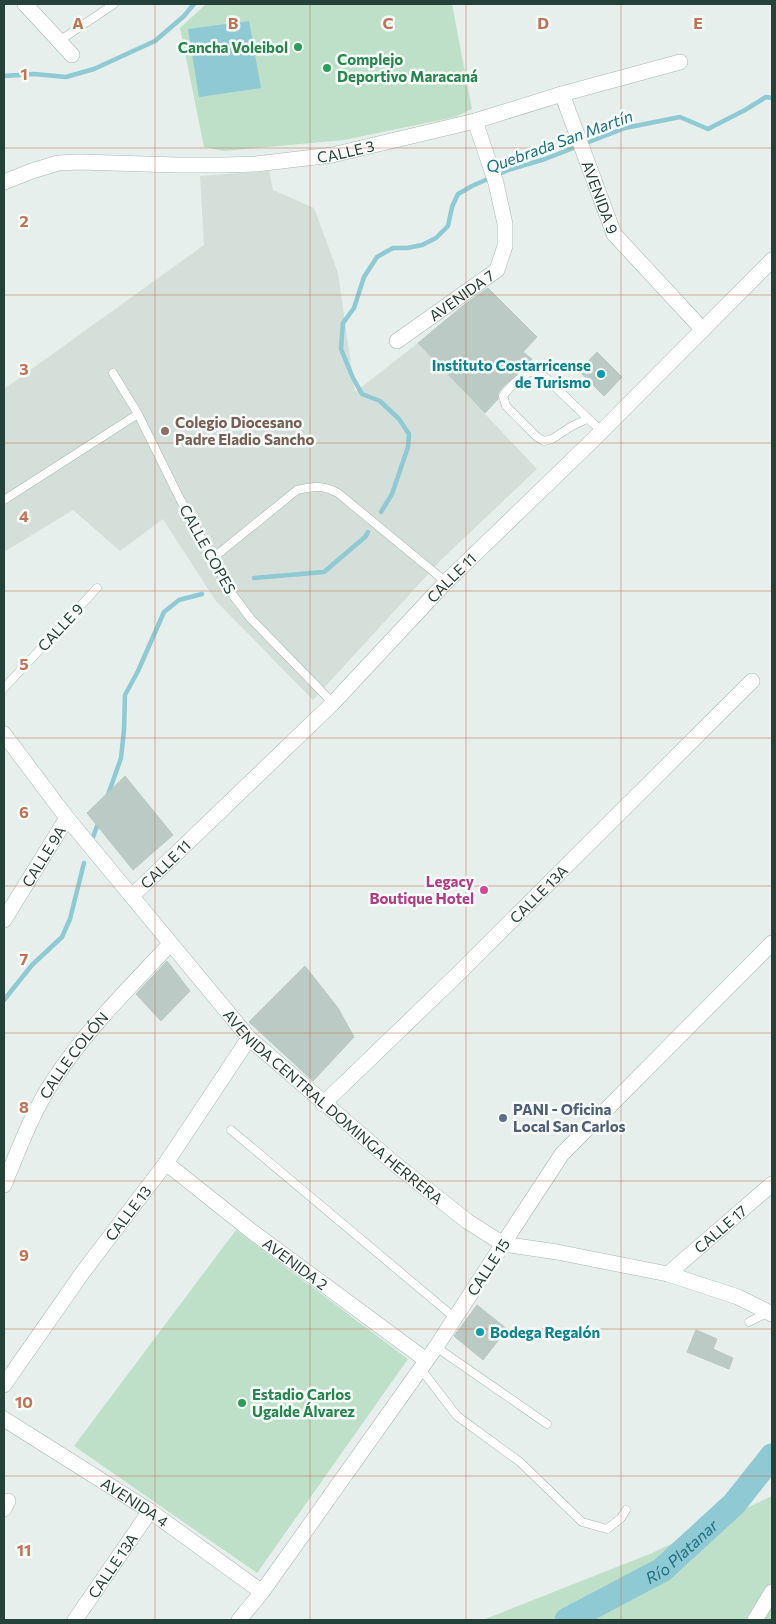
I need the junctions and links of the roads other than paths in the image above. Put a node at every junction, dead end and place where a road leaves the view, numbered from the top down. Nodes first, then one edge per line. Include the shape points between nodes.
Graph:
1 (114, 4) edge
2 (29, 5) edge
3 (59, 41) junction
4 (72, 55) dead end
5 (680, 62) dead end
6 (562, 94) junction
7 (475, 121) junction
8 (4, 182) edge
9 (772, 260) edge
10 (704, 330) junction
11 (397, 341) dead end
12 (113, 373) dead end
13 (138, 414) junction
14 (588, 419) junction
15 (602, 432) junction
16 (4, 500) edge
17 (213, 558) junction
18 (446, 582) junction
19 (96, 588) dead end
20 (752, 681) dead end
21 (4, 688) edge
22 (332, 703) junction
23 (4, 734) edge
24 (67, 818) junction
25 (132, 896) junction
26 (4, 920) edge
27 (772, 943) edge
28 (170, 944) junction
29 (249, 1038) junction
30 (323, 1104) junction
31 (231, 1130) dead end
32 (166, 1163) junction
33 (772, 1184) edge
34 (4, 1185) edge
35 (503, 1244) junction
36 (671, 1278) junction
37 (770, 1313) edge
38 (455, 1318) junction
39 (749, 1322) dead end
40 (436, 1347) junction
41 (423, 1364) junction
42 (4, 1385) edge
43 (4, 1419) edge
44 (547, 1424) dead end
45 (626, 1510) dead end
46 (150, 1511) junction
47 (262, 1592) junction
48 (772, 1592) edge
49 (75, 1620) edge
50 (238, 1620) edge
51 (755, 1620) edge

1 - 3 lane
2 - 3 street
3 - 4 street
5 - 6 street, CALLE 3
6 - 7 street, CALLE 3
6 - 10 street, AVENIDA 9 via 614,234
7 - 8 street, CALLE 3 via 332,156 225,165 58,163
7 - 11 street, AVENIDA 7 via 496,183 505,224 505,246 497,270
9 - 10 street, CALLE 11
10 - 15 street, CALLE 11
12 - 13 lane, CALLE COPES
13 - 16 lane
13 - 17 lane, CALLE COPES
14 - 14 lane via 546,378 532,371 507,390 503,399 506,406 544,441
14 - 15 lane
15 - 18 street, CALLE 11
17 - 18 lane via 297,490 311,486 338,493
17 - 22 lane, CALLE COPES via 232,594 251,618
18 - 22 street, CALLE 11
19 - 21 lane, CALLE 9
20 - 30 street, CALLE 13A
22 - 25 street, CALLE 11
23 - 24 street, AVENIDA CENTRAL DOMINGA HERRERA
24 - 25 street, AVENIDA CENTRAL DOMINGA HERRERA
24 - 26 street, CALLE 9A
25 - 28 street, AVENIDA CENTRAL DOMINGA HERRERA
27 - 35 street, CALLE 15 via 562,1154
28 - 29 street, AVENIDA CENTRAL DOMINGA HERRERA
28 - 34 street, CALLE COLÓN via 102,1017 54,1078
29 - 30 street, AVENIDA CENTRAL DOMINGA HERRERA
29 - 32 street, CALLE 13
30 - 35 street, AVENIDA CENTRAL DOMINGA HERRERA via 467,1221
31 - 38 lane
32 - 41 street, AVENIDA 2
32 - 42 street, CALLE 13 via 83,1272
33 - 36 street, CALLE 17
35 - 36 street, AVENIDA CENTRAL DOMINGA HERRERA via 557,1252
35 - 38 street, CALLE 15
36 - 37 street, AVENIDA CENTRAL DOMINGA HERRERA via 738,1296
37 - 39 lane
38 - 40 street, CALLE 15
40 - 41 street, CALLE 15
40 - 44 lane
41 - 45 lane via 457,1416 520,1462 582,1522 607,1529
41 - 47 street, CALLE 15
43 - 46 street, AVENIDA 4
46 - 47 street, AVENIDA 4
46 - 49 street, CALLE 13A
47 - 50 street, CALLE 15
48 - 51 street

